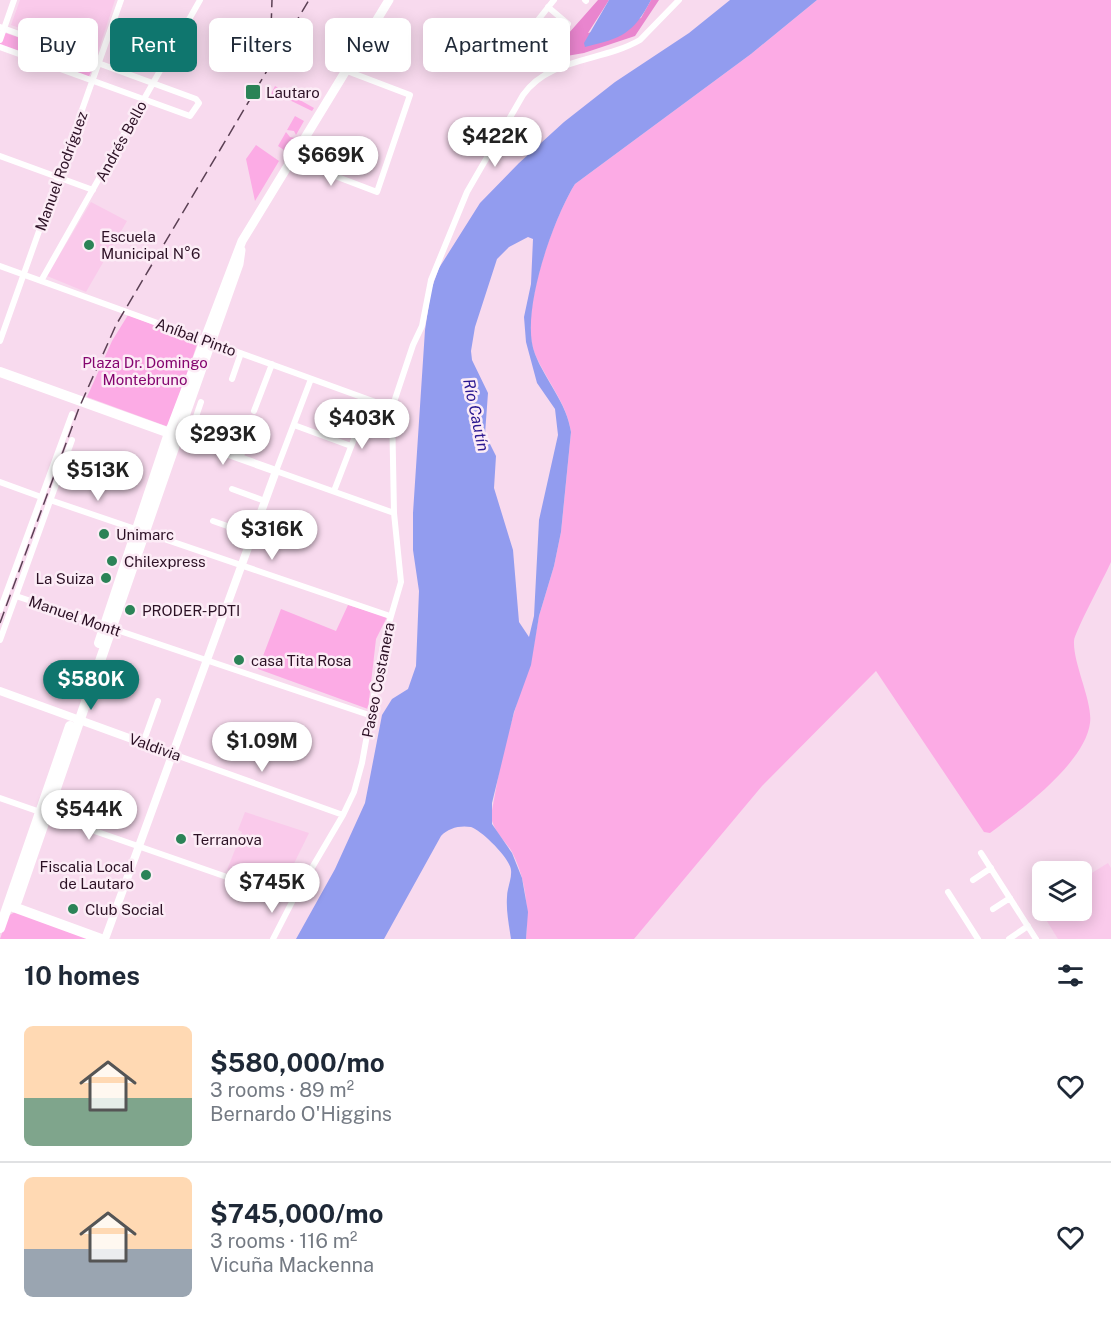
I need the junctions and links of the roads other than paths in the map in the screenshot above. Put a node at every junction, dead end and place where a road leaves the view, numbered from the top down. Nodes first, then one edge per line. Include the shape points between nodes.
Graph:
1 (14, 0) edge
2 (121, 0) edge
3 (200, 0) edge
4 (389, 0) edge
5 (554, 0) edge
6 (679, 0) edge
7 (548, 7) junction
8 (378, 18) edge
9 (540, 18) edge
10 (561, 18) edge
11 (2, 27) edge
12 (0, 39) edge
13 (0, 47) edge
14 (99, 63) junction
15 (346, 72) edge
16 (350, 72) edge
17 (93, 81) junction
18 (153, 83) junction
19 (144, 100) junction
20 (0, 156) edge
21 (293, 160) junction
22 (58, 177) junction
23 (93, 190) junction
24 (0, 266) edge
25 (24, 275) junction
26 (41, 281) junction
27 (0, 341) edge
28 (207, 341) junction
29 (241, 353) junction
30 (272, 364) junction
31 (0, 372) edge
32 (232, 379) dead end
33 (311, 379) junction
34 (369, 400) junction
35 (201, 402) dead end
36 (392, 408) junction
37 (254, 411) dead end
38 (72, 414) dead end
39 (224, 421) dead end
40 (294, 425) junction
41 (252, 429) dead end
42 (178, 436) junction
43 (72, 440) dead end
44 (351, 446) junction
45 (214, 449) junction
46 (240, 458) junction
47 (276, 471) junction
48 (0, 482) edge
49 (232, 489) dead end
50 (334, 491) junction
51 (41, 496) junction
52 (50, 500) junction
53 (265, 501) junction
54 (394, 513) junction
55 (213, 521) dead end
56 (142, 530) junction
57 (253, 535) junction
58 (243, 564) junction
59 (3, 591) edge
60 (16, 596) junction
61 (0, 610) edge
62 (390, 616) junction
63 (108, 627) junction
64 (0, 640) edge
65 (208, 661) junction
66 (0, 691) edge
67 (158, 701) dead end
68 (372, 716) junction
69 (76, 719) junction
70 (143, 743) junction
71 (173, 754) junction
72 (0, 798) edge
73 (43, 813) junction
74 (343, 815) junction
75 (139, 846) junction
76 (981, 854) dead end
77 (991, 868) junction
78 (973, 880) dead end
79 (948, 892) dead end
80 (1010, 898) junction
81 (292, 900) junction
82 (4, 904) edge
83 (993, 909) dead end
84 (1028, 926) junction
85 (0, 928) edge
86 (103, 939) edge
87 (273, 939) edge
88 (978, 939) edge
89 (1009, 939) edge
90 (1036, 939) edge

1 - 11 street
2 - 14 street, Manuel Rodríguez
3 - 18 street, Andrés Bello
4 - 8 main road
5 - 7 street
6 - 36 street, Paseo Costanera via 640,40 607,56 552,70 526,90 467,192 431,280 422,326
7 - 9 street
7 - 10 street
11 - 12 street
11 - 14 street
13 - 17 street
14 - 17 street, Manuel Rodríguez
14 - 18 street
15 - 21 main road
16 - 21 street via 410,95 377,192
17 - 19 street
17 - 22 street, Manuel Rodríguez
18 - 19 street, Andrés Bello
18 - 19 street via 198,100 193,116
19 - 23 street, Andrés Bello
20 - 22 street
21 - 28 main road via 242,241
22 - 23 street
22 - 25 street, Manuel Rodríguez
23 - 26 street, Andrés Bello
24 - 25 street, Aníbal Pinto
25 - 26 street, Aníbal Pinto
25 - 27 street, Manuel Rodríguez
26 - 28 street, Aníbal Pinto
28 - 29 street, Aníbal Pinto
28 - 42 main road
29 - 30 street, Aníbal Pinto
29 - 32 street
30 - 33 street, Aníbal Pinto
30 - 37 street
31 - 42 main road
33 - 34 street, Aníbal Pinto
33 - 40 street
34 - 36 street, Aníbal Pinto
34 - 44 street
35 - 42 street
36 - 54 street, Paseo Costanera
38 - 51 street
39 - 45 street
40 - 44 street
40 - 47 street
41 - 46 street
42 - 45 street
42 - 56 main road
43 - 52 street
44 - 50 street
45 - 46 street
46 - 47 street
47 - 50 street
47 - 53 street
48 - 51 street
49 - 53 street
50 - 54 street
51 - 59 street
52 - 56 street
52 - 60 street
53 - 57 street
54 - 62 street, Paseo Costanera via 401,582
55 - 57 street
56 - 58 street
56 - 63 main road
57 - 58 street
58 - 62 street
58 - 65 street
59 - 61 street
60 - 63 street, Manuel Montt
60 - 64 street
62 - 68 street, Paseo Costanera
63 - 65 street, Manuel Montt
63 - 69 main road
65 - 68 street, Manuel Montt
65 - 71 street
66 - 69 street, Valdivia
67 - 70 street
68 - 74 street, Paseo Costanera via 354,792
69 - 70 street, Valdivia
69 - 73 main road
70 - 71 street, Valdivia
71 - 74 street, Valdivia
71 - 75 street
72 - 73 street
73 - 75 street
73 - 82 main road via 17,901
74 - 81 street, Paseo Costanera
75 - 81 street
75 - 86 street
76 - 77 street
77 - 78 street
77 - 80 street
79 - 88 street
80 - 83 street
80 - 84 street
81 - 87 street, Paseo Costanera
82 - 85 main road
82 - 86 main road
84 - 89 street
84 - 90 street

